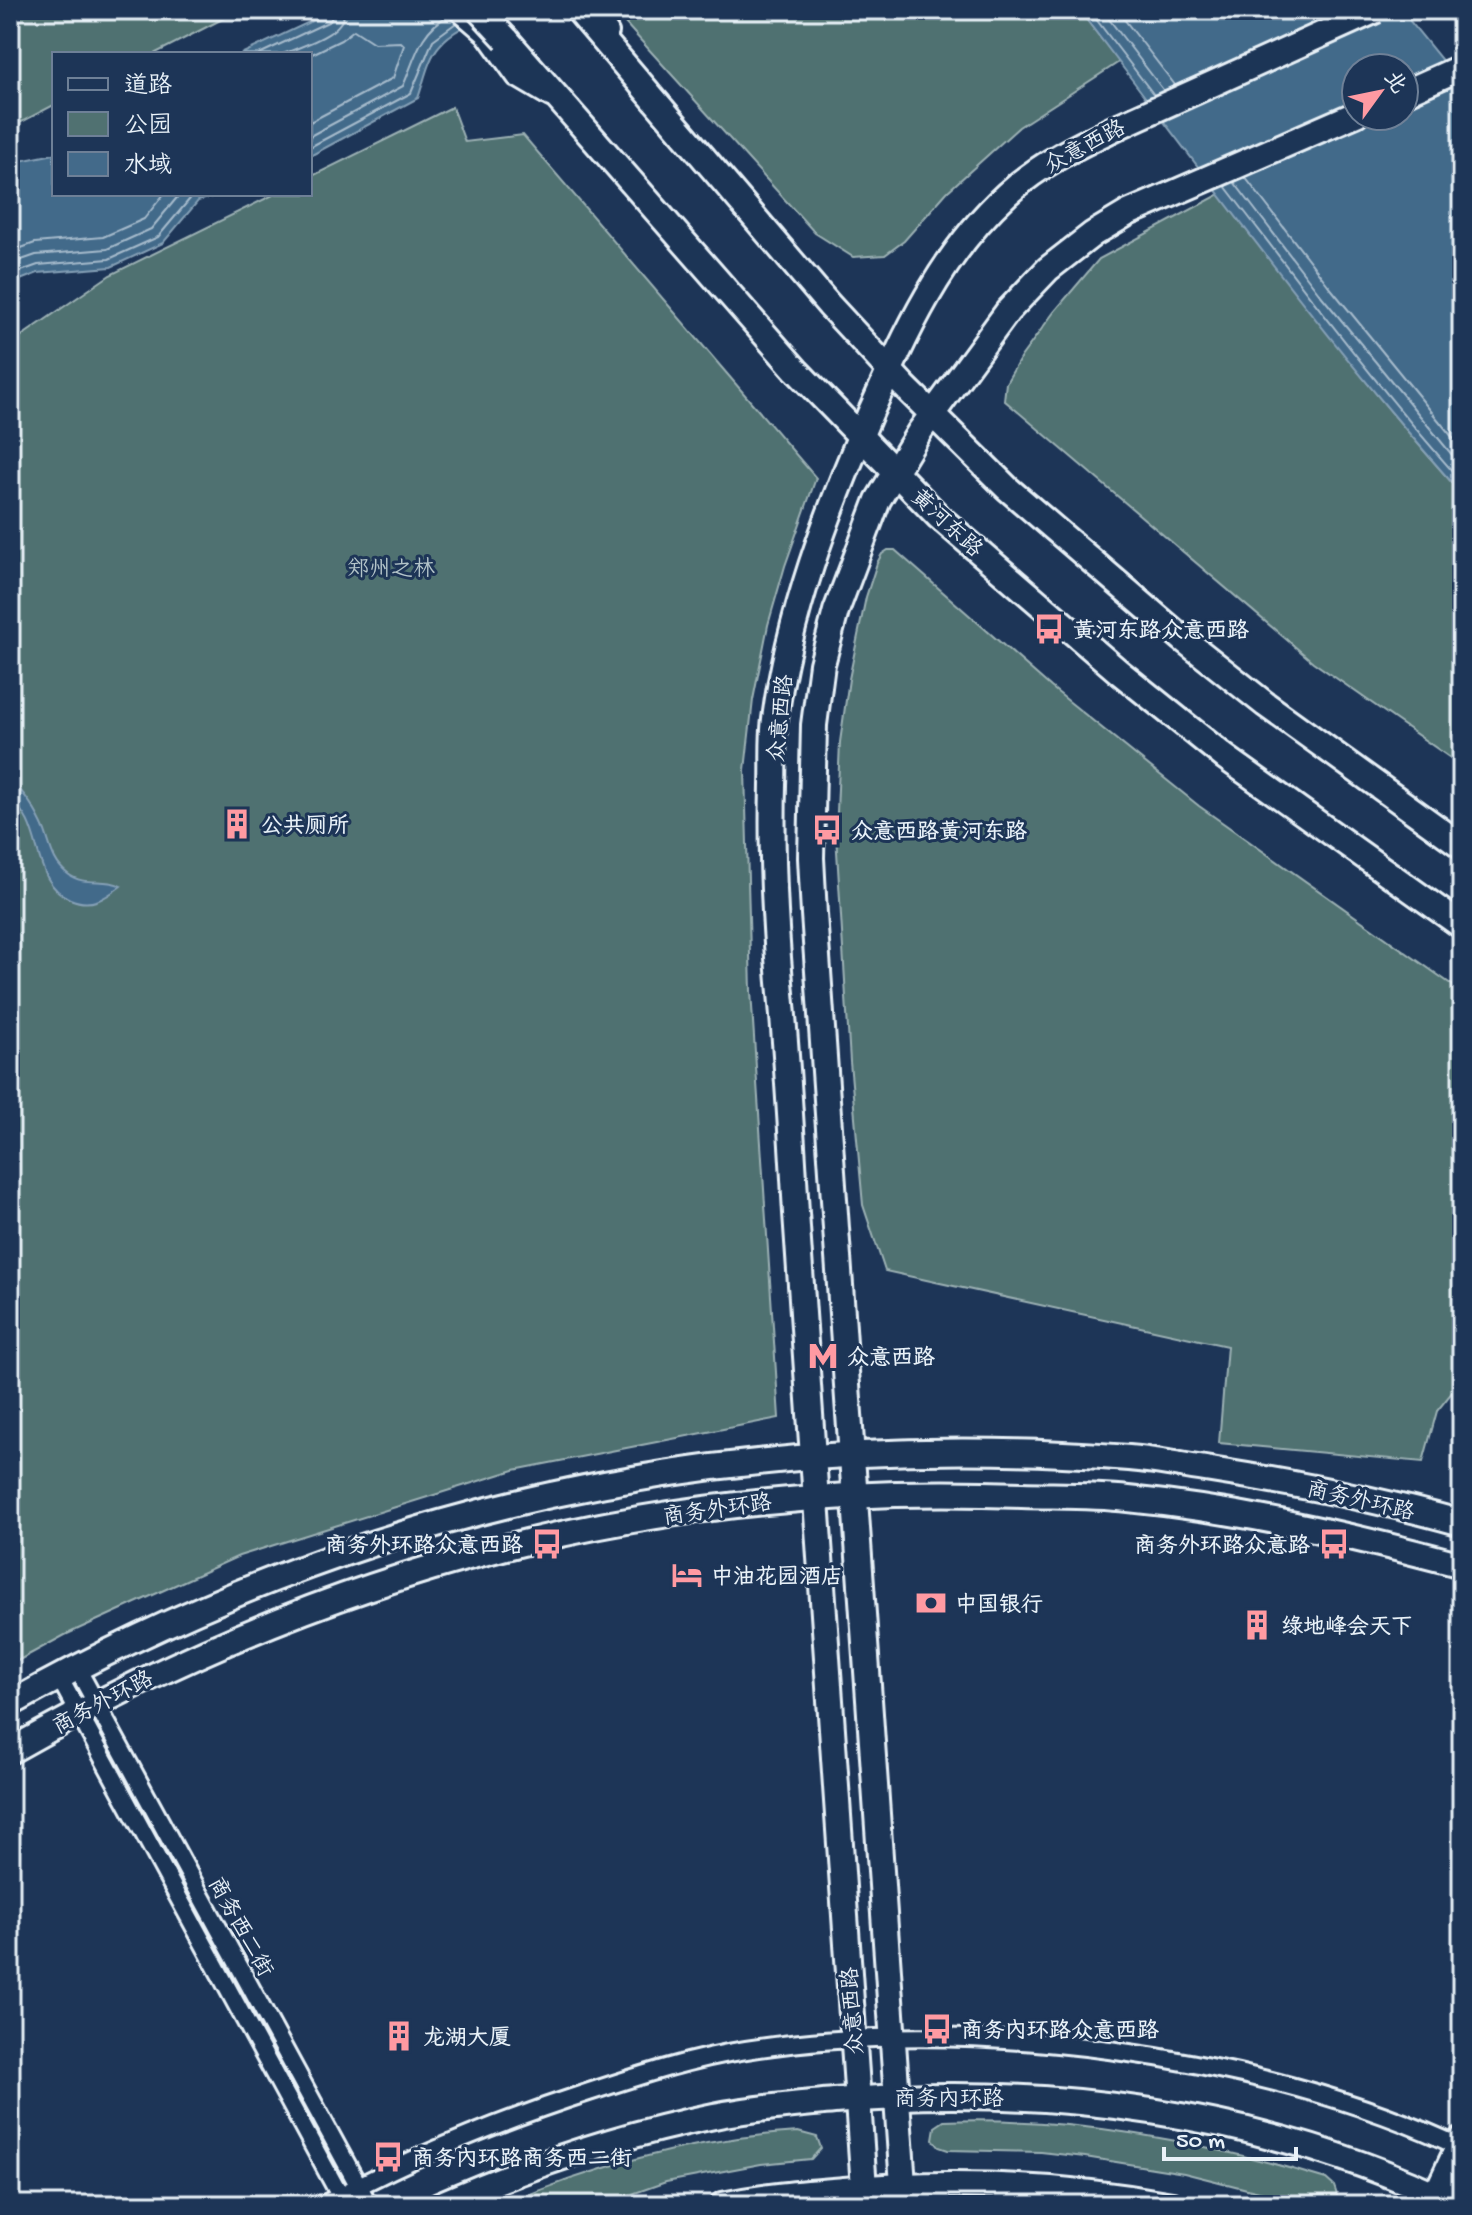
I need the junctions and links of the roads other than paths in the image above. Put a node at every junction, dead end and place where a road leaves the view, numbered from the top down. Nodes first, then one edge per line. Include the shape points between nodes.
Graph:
1 (456, 10) edge
2 (479, 10) edge
3 (578, 10) edge
4 (595, 10) edge
5 (1376, 10) edge
6 (495, 37) junction
7 (1462, 67) edge
8 (1420, 86) edge
9 (656, 99) junction
10 (1340, 121) edge
11 (889, 370) junction
12 (933, 414) junction
13 (861, 436) junction
14 (895, 472) junction
15 (1462, 846) edge
16 (1462, 926) edge
17 (852, 1454) junction
18 (812, 1456) junction
19 (854, 1495) junction
20 (815, 1497) junction
21 (1462, 1523) edge
22 (1462, 1565) edge
23 (68, 1673) junction
24 (10, 1704) edge
25 (88, 1709) junction
26 (10, 1751) edge
27 (892, 2036) junction
28 (853, 2038) junction
29 (897, 2096) junction
30 (857, 2099) junction
31 (1461, 2144) edge
32 (903, 2185) junction
33 (358, 2186) junction
34 (864, 2188) junction
35 (343, 2200) edge
36 (1433, 2200) edge
37 (323, 2205) edge
38 (369, 2205) edge
39 (439, 2205) edge
40 (723, 2205) edge
41 (1172, 2205) edge
42 (1458, 2205) edge

1 - 6 street
2 - 6 main road, 黄河东路, bridge
3 - 9 main road
4 - 9 street
5 - 11 main road, 众意西路, bridge via 1119,126 1030,174 950,257
6 - 13 main road, 黄河东路 via 563,105 796,370
7 - 8 main road
9 - 11 main road
10 - 12 main road, 众意西路 via 1128,213 1093,234 1048,269 994,328
11 - 12 main road
11 - 13 main road, 众意西路
12 - 14 main road, 众意西路
12 - 15 main road via 1007,488 1183,639
13 - 14 main road, 黄河东路
13 - 18 main road, 众意西路 via 800,600 774,722 774,917
14 - 16 main road, 黄河东路 via 939,517 1201,738
14 - 17 main road, 众意西路 via 878,500 836,611 814,725 811,858
17 - 18 main road, 商务外环路
17 - 19 main road, 众意西路
17 - 21 main road, 商务外环路 via 1131,1458 1280,1481
18 - 20 main road, 众意西路
18 - 23 main road, 商务外环路 via 695,1467 558,1491 425,1525 215,1601
19 - 20 main road, 商务外环路
19 - 22 main road, 商务外环路 via 1127,1499 1273,1521
19 - 27 main road, 众意西路
20 - 25 main road, 商务外环路 via 701,1508 566,1532 437,1564 243,1634
20 - 28 main road, 众意西路
23 - 24 main road, 商务外环路
23 - 25 street, 商务西二街
25 - 26 main road, 商务外环路
25 - 33 street, 商务西二街
25 - 35 street, 商务西二街
27 - 28 street
27 - 29 main road, 众意西路
27 - 31 street via 1080,2047 1195,2065 1334,2099
28 - 30 main road, 众意西路
28 - 33 street via 743,2050 644,2073 461,2137
29 - 30 main road, 商务内环路
29 - 32 main road, 众意西路
29 - 36 main road, 商务内环路 via 1031,2097 1186,2117 1319,2150 1369,2167
30 - 34 main road, 众意西路
30 - 39 main road, 商务内环路 via 755,2109 654,2130 550,2160
31 - 36 main road
32 - 34 main road
32 - 41 main road via 1026,2185
33 - 35 street
33 - 38 street, 商务西二街
34 - 40 main road
35 - 37 street
36 - 42 main road, 商务内环路

